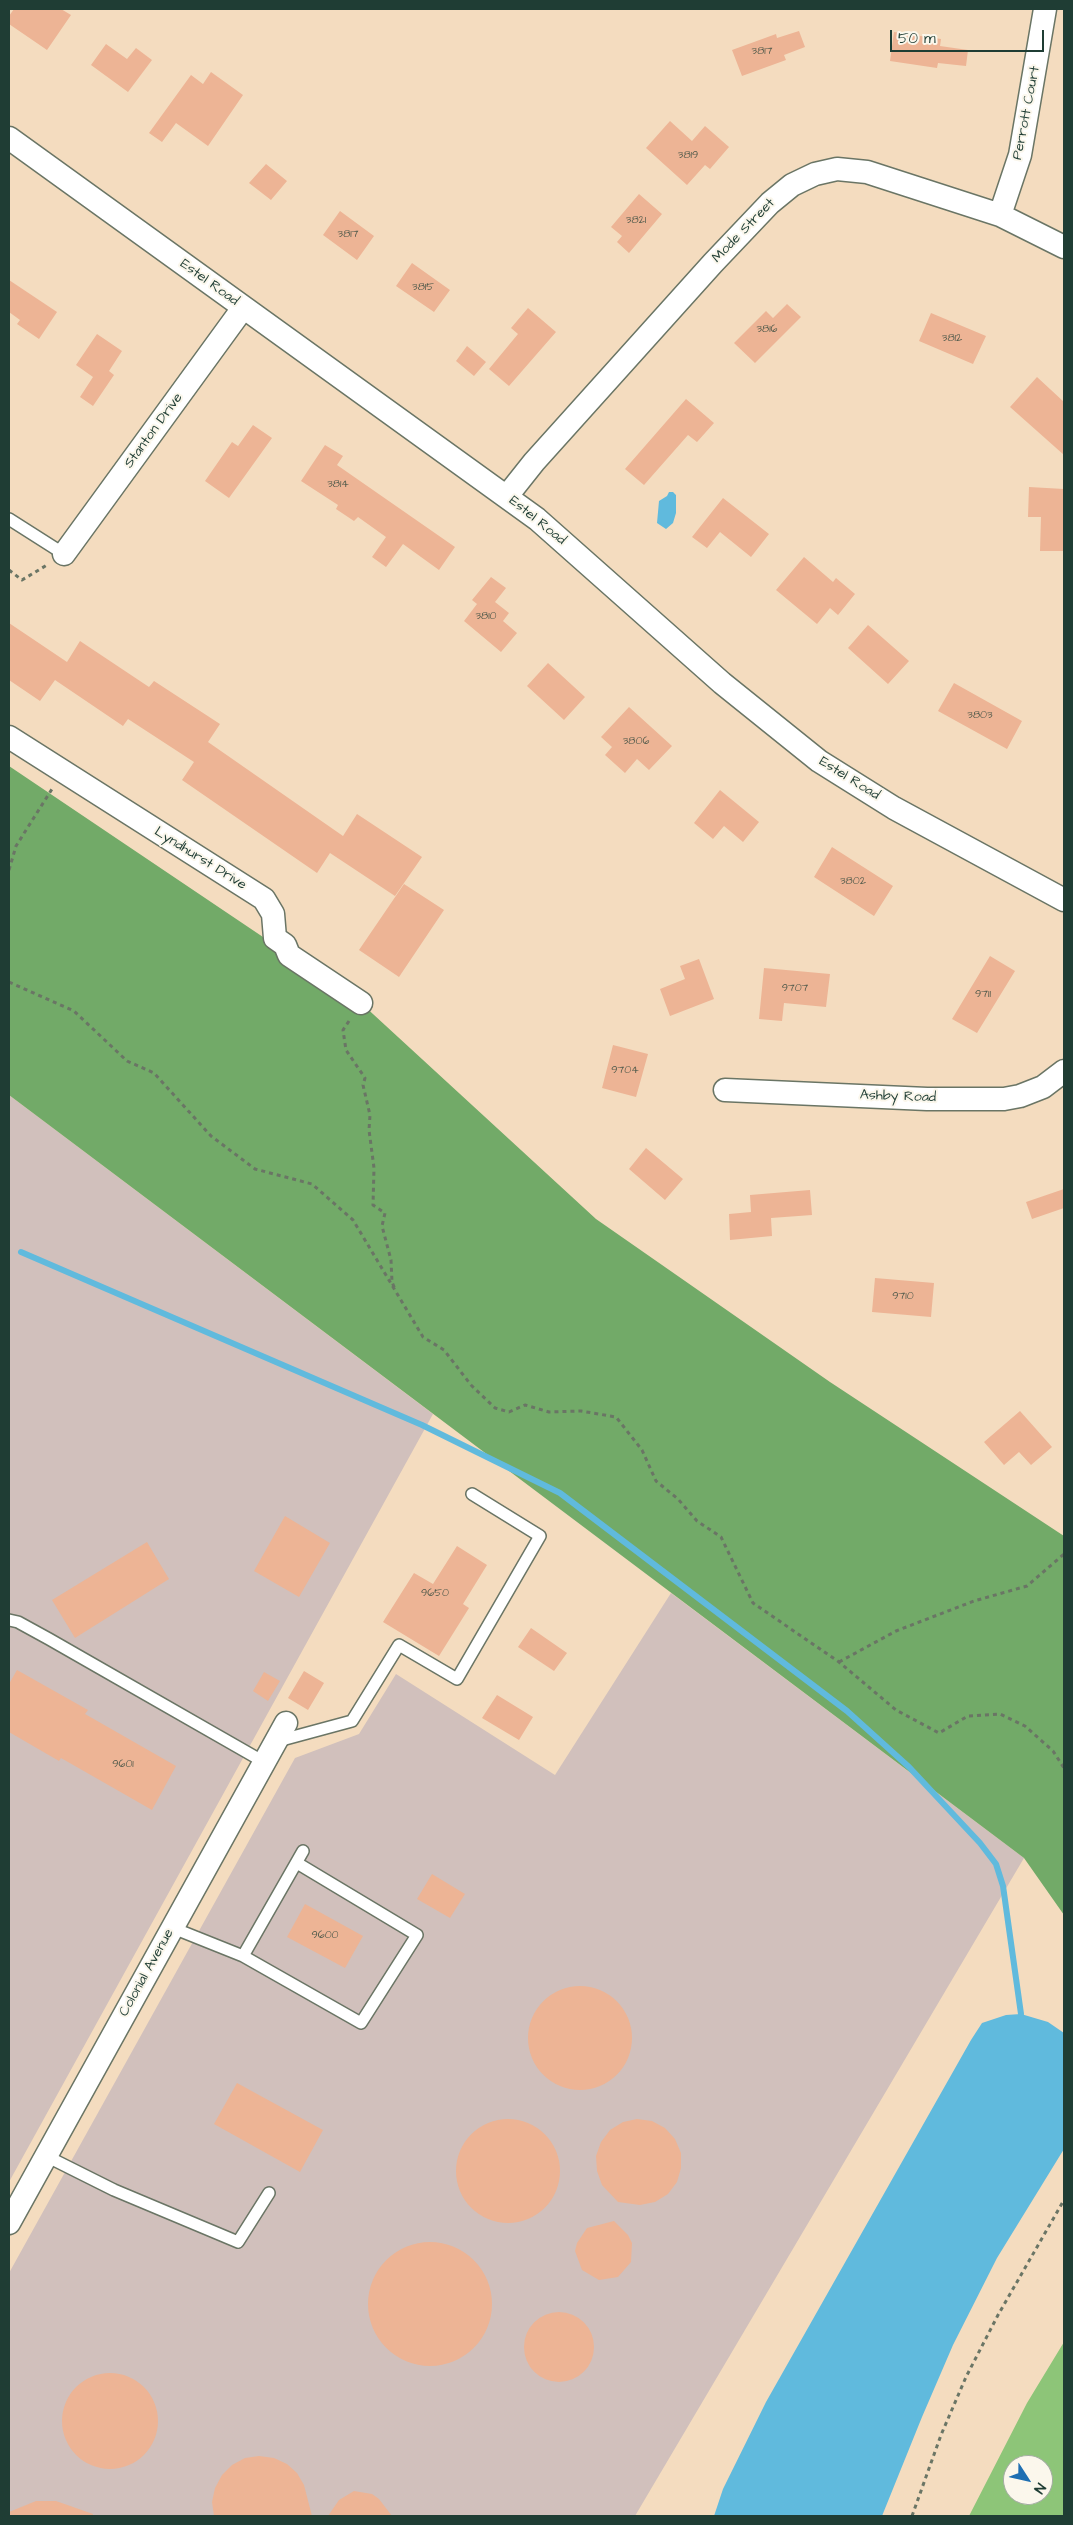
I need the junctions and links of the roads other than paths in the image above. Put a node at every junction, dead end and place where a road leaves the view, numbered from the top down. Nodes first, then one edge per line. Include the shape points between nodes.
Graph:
1 (1045, 9) edge
2 (9, 138) edge
3 (1000, 215) junction
4 (1064, 247) edge
5 (243, 308) junction
6 (507, 496) junction
7 (9, 519) edge
8 (64, 554) joint
9 (9, 737) edge
10 (1064, 900) edge
11 (361, 1002) road end
12 (1064, 1070) edge
13 (725, 1090) dead end
14 (472, 1494) dead end
15 (9, 1620) edge
16 (281, 1732) joint
17 (264, 1762) junction
18 (303, 1852) dead end
19 (297, 1864) junction
20 (173, 1928) junction
21 (243, 1956) junction
22 (46, 2156) junction
23 (269, 2193) dead end
24 (9, 2224) edge

1 - 3 street, Perrott Court via 1020,155
2 - 5 street, Estel Road
3 - 4 street, Mode Street
3 - 6 street, Mode Street via 860,170 816,174 792,185 712,263
5 - 6 street, Estel Road
5 - 8 street, Stanton Drive
6 - 10 street, Estel Road via 722,683 819,761 894,808
7 - 8 lane
9 - 11 street, Lyndhurst Drive via 264,899 273,914 274,938 285,945 289,955
12 - 13 street, Ashby Road via 1043,1087 1004,1099
14 - 16 lane via 540,1536 457,1679 399,1645 352,1721
15 - 17 lane via 18,1622
16 - 17 street, Colonial Avenue
17 - 20 street, Colonial Avenue
18 - 19 lane
19 - 21 lane
19 - 21 lane via 416,1935 361,2022
20 - 21 lane
20 - 22 street, Colonial Avenue
22 - 23 lane via 114,2190 238,2242
22 - 24 street, Colonial Avenue

